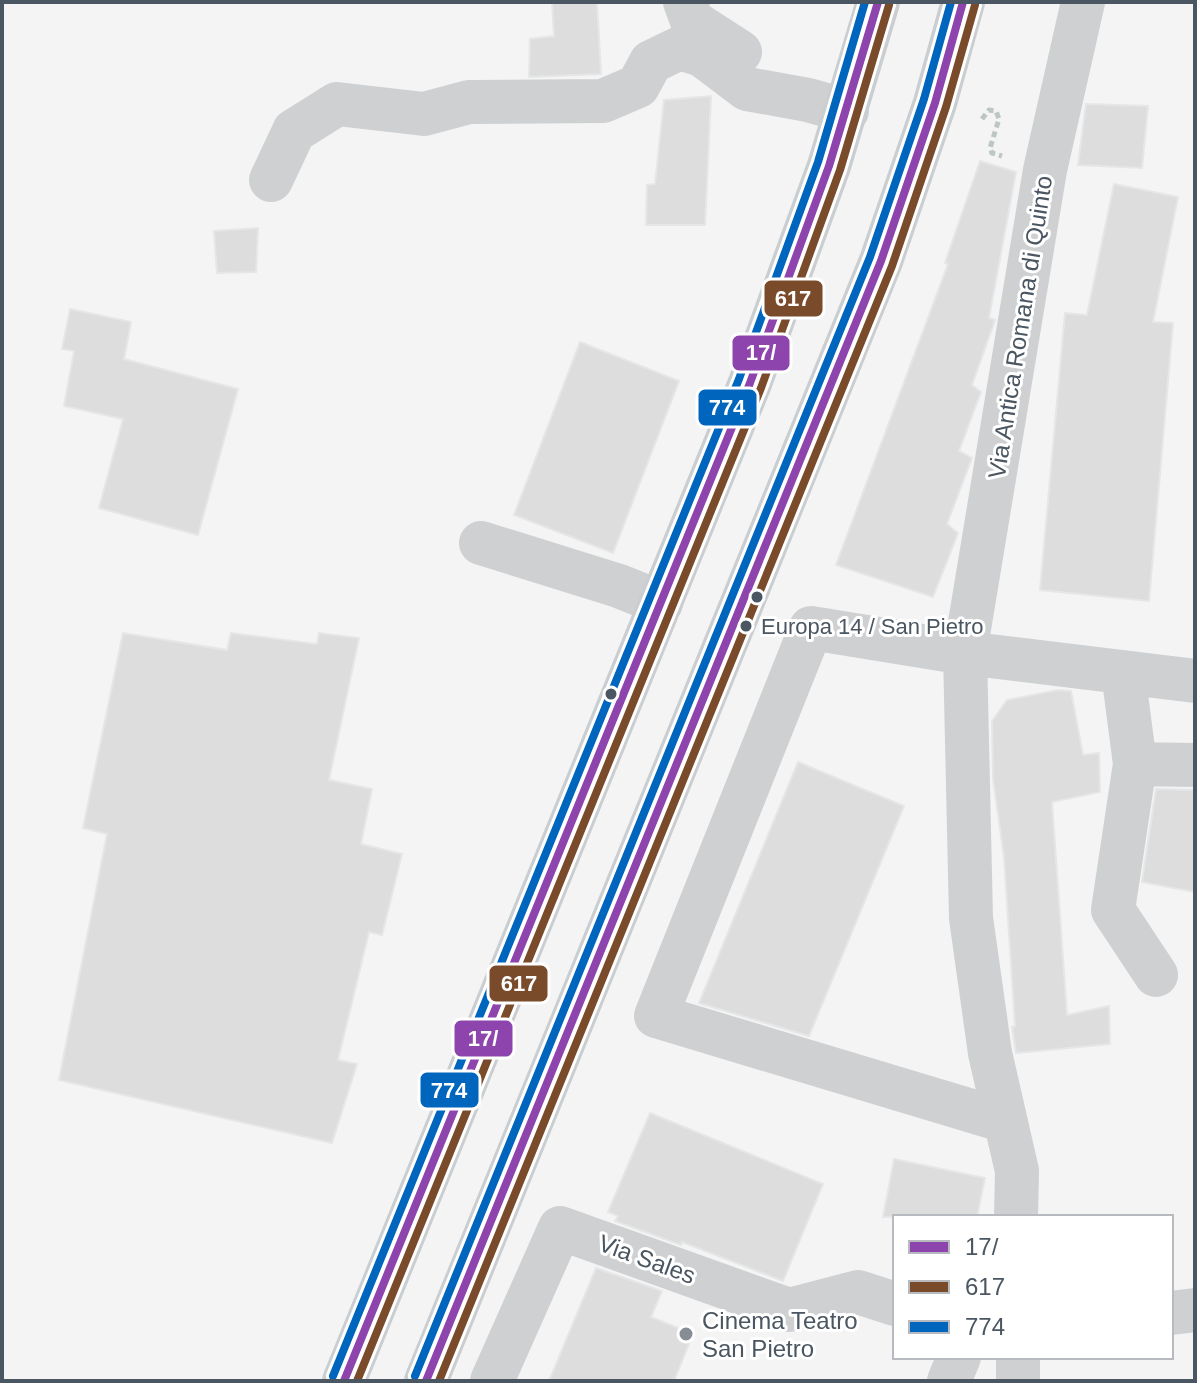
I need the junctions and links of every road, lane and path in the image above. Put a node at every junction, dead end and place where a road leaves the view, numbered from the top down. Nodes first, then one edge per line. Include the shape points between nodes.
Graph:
1 (685, 2) edge
2 (878, 2) edge
3 (963, 2) edge
4 (1083, 2) edge
5 (828, 105) junction
6 (925, 134) junction
7 (1045, 170) junction
8 (271, 180) dead end
9 (481, 543) dead end
10 (661, 603) junction
11 (965, 653) junction
12 (1123, 672) junction
13 (1195, 681) edge
14 (1135, 764) junction
15 (1195, 765) edge
16 (1156, 975) dead end
17 (1005, 1121) junction
18 (1016, 1215) edge
19 (893, 1303) edge
20 (1195, 1310) edge
21 (1173, 1313) edge
22 (958, 1359) edge
23 (1018, 1359) edge
24 (344, 1381) edge
25 (426, 1381) edge
26 (492, 1381) edge
27 (949, 1381) edge
28 (1018, 1381) edge

1 - 5 street via 692,21
2 - 5 main road
3 - 6 main road
4 - 7 street, Via Antica Romana di Quinto
5 - 8 street via 747,89 702,55 680,48 651,62 638,86 603,101 469,102 424,114 337,104 294,131
5 - 10 main road via 750,383
6 - 7 path via 968,146 975,141 983,113 996,111 992,153
6 - 25 main road via 875,275
7 - 11 street, Via Antica Romana di Quinto
9 - 10 street
10 - 24 main road
11 - 12 street
11 - 17 street, Via Antica Romana di Quinto via 971,918
11 - 17 street via 811,628 656,1016
12 - 13 street
12 - 14 street
14 - 15 street
14 - 16 street via 1113,910
17 - 18 street, Via Antica Romana di Quinto via 1017,1171
19 - 26 street, Via Sales via 858,1292 789,1310 560,1228
20 - 21 street
22 - 27 street
23 - 28 street

